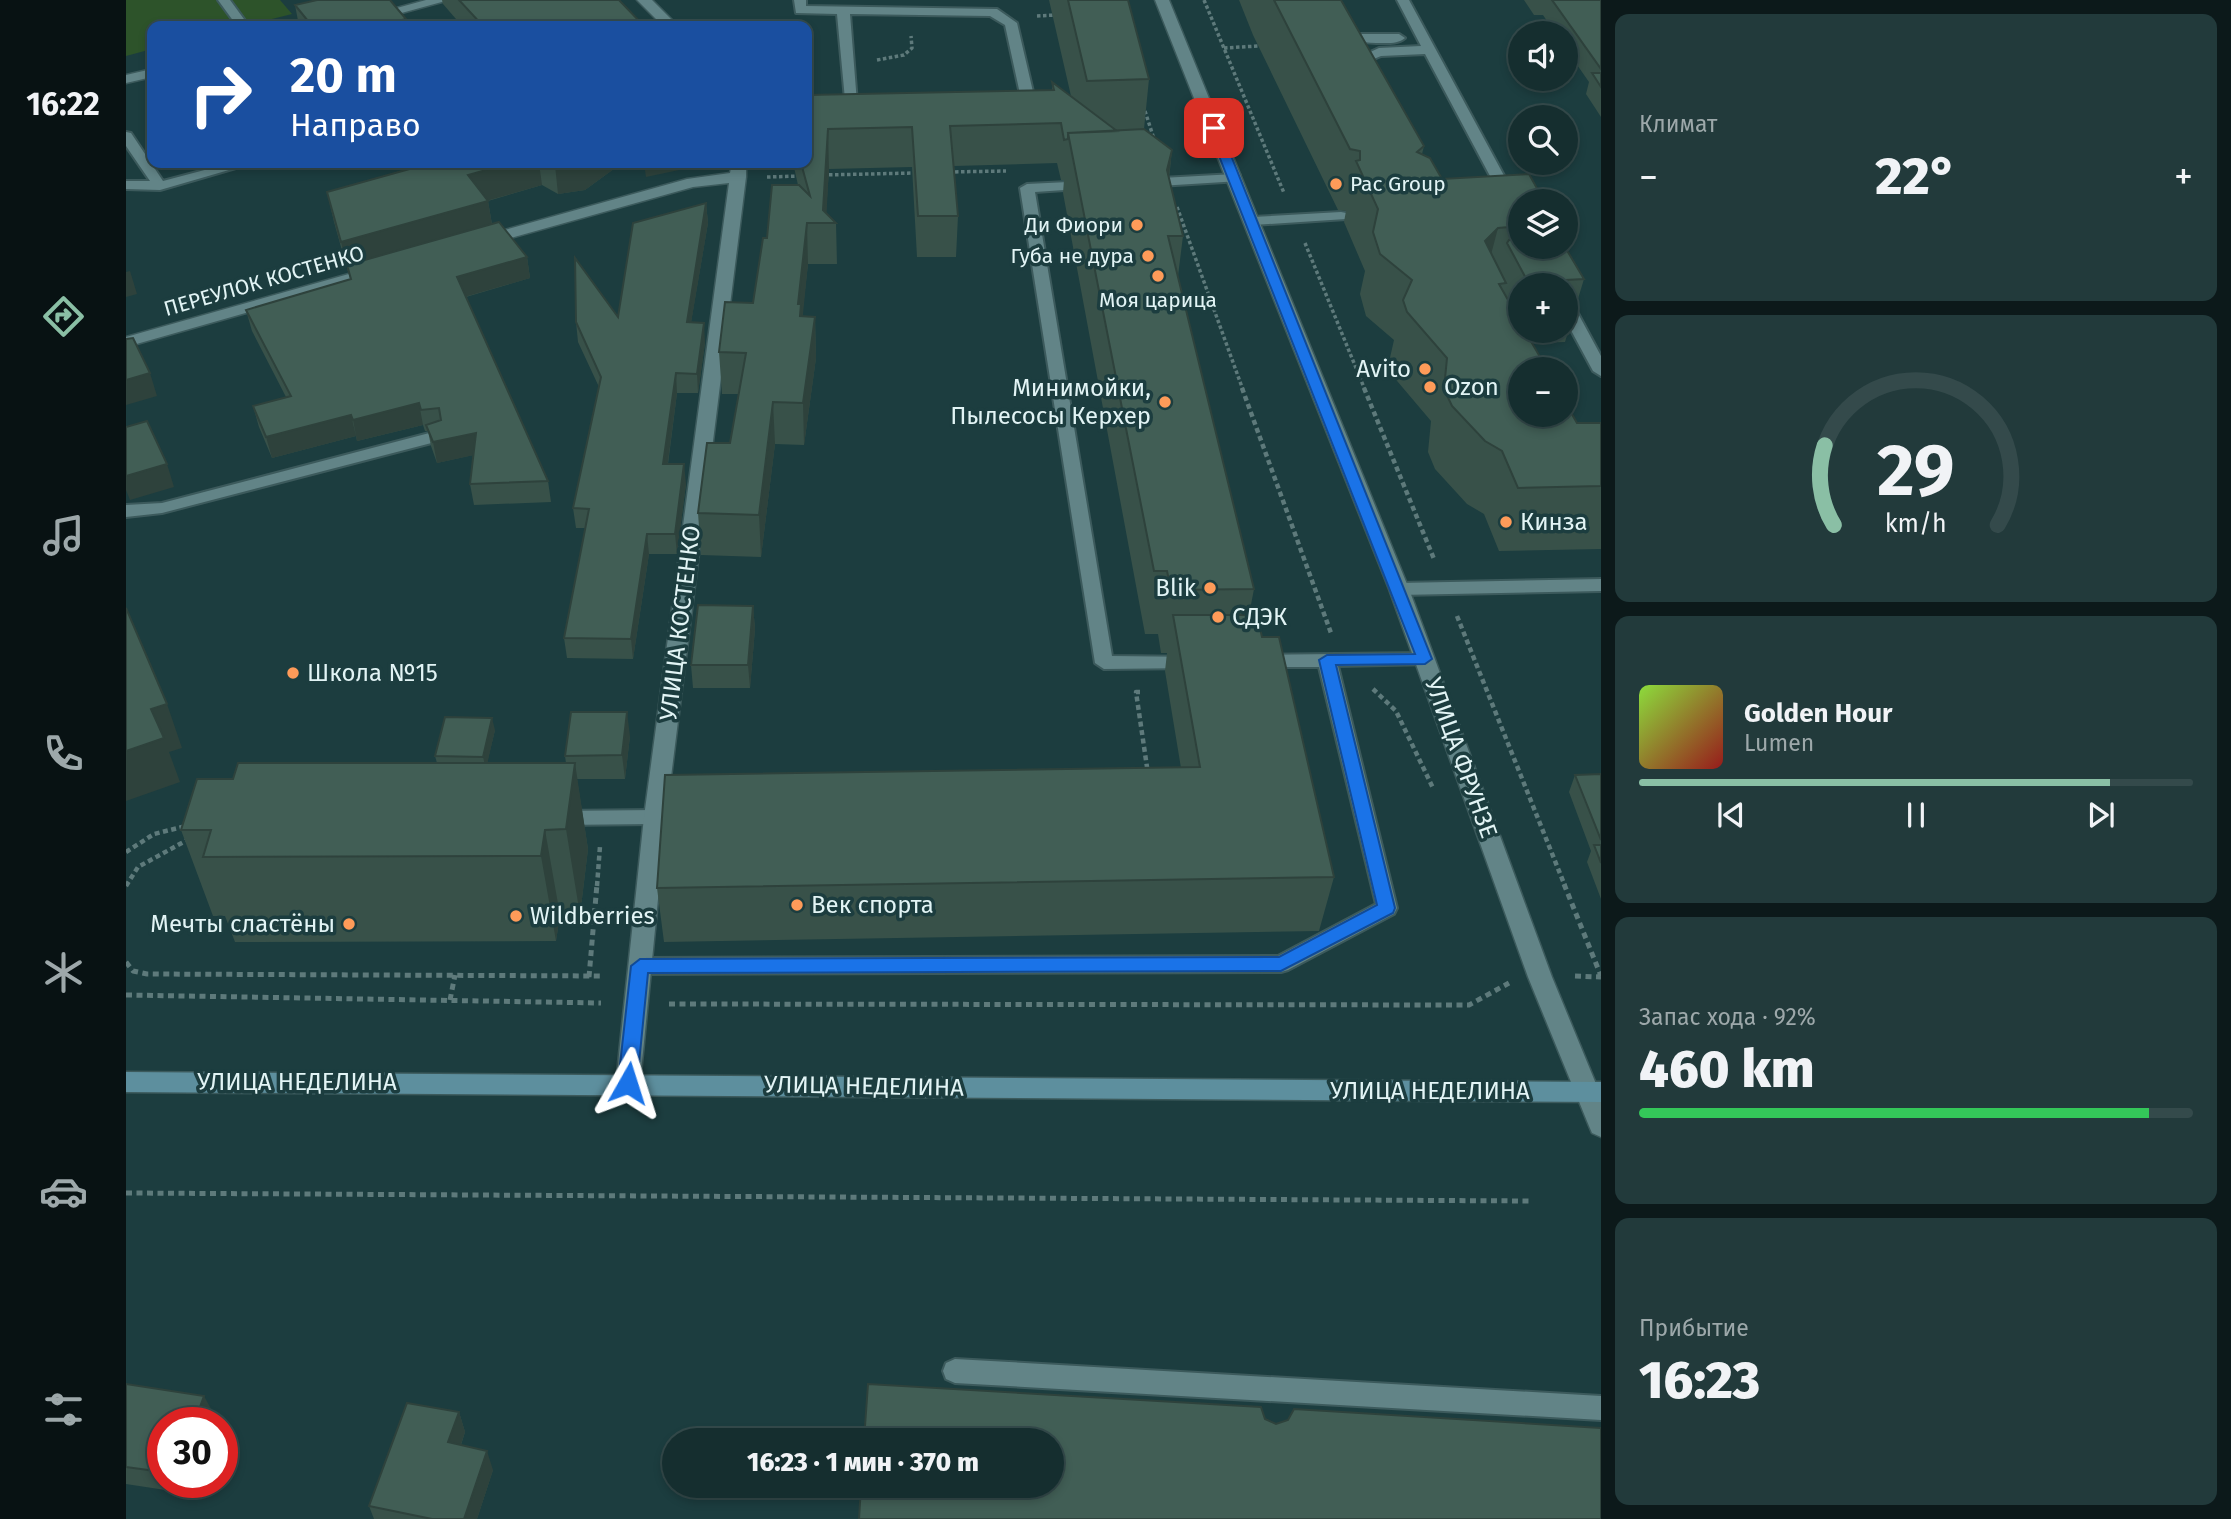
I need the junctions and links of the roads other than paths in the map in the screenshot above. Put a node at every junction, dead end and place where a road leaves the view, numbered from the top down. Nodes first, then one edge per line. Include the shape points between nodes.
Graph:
1 (224, 0) edge
2 (442, 0) edge
3 (644, 0) edge
4 (800, 0) edge
5 (1161, 0) edge
6 (1327, 0) edge
7 (1403, 0) edge
8 (843, 11) junction
9 (239, 21) edge
10 (358, 21) edge
11 (666, 21) edge
12 (1426, 43) junction
13 (147, 74) edge
14 (126, 79) edge
15 (1375, 83) edge
16 (1002, 104) edge
17 (878, 107) edge
18 (126, 136) edge
19 (147, 167) edge
20 (148, 168) edge
21 (227, 168) edge
22 (739, 170) edge
23 (1236, 178) junction
24 (1129, 183) edge
25 (126, 185) edge
26 (1104, 185) edge
27 (160, 186) junction
28 (1508, 209) edge
29 (1341, 216) dead end
30 (1252, 221) junction
31 (468, 245) edge
32 (389, 268) edge
33 (1578, 328) edge
34 (126, 342) edge
35 (1601, 371) edge
36 (437, 436) edge
37 (126, 511) edge
38 (1601, 585) edge
39 (1399, 589) junction
40 (1425, 659) junction
41 (1334, 660) junction
42 (1216, 661) edge
43 (1243, 661) edge
44 (655, 817) junction
45 (533, 818) edge
46 (639, 971) junction
47 (126, 1082) edge
48 (628, 1083) junction
49 (1593, 1092) edge
50 (1601, 1126) edge
51 (955, 1371) dead end
52 (1247, 1390) junction
53 (1601, 1408) edge
54 (1249, 1416) edge

1 - 9 lane
2 - 10 street
3 - 11 street
4 - 8 lane via 800,10
5 - 23 street, УЛИЦА ФРУНЗЕ
6 - 12 lane via 1341,31 1363,40
7 - 12 lane
8 - 16 lane via 993,12 1002,17 1011,23 1027,96 1016,104
8 - 17 lane via 845,108
12 - 15 lane via 1362,59
12 - 28 lane
13 - 14 street
18 - 19 lane
20 - 27 lane
21 - 27 lane
22 - 31 street
22 - 44 street, УЛИЦА КОСТЕНКО
23 - 24 lane
23 - 30 street, УЛИЦА ФРУНЗЕ
25 - 27 lane
26 - 42 lane via 1027,188 1104,663
29 - 30 lane
30 - 39 street, УЛИЦА ФРУНЗЕ
32 - 34 street, ПЕРЕУЛОК КОСТЕНКО
33 - 35 lane
36 - 37 lane via 162,508
38 - 39 lane
39 - 40 street, УЛИЦА ФРУНЗЕ
40 - 41 lane
40 - 49 street, УЛИЦА ФРУНЗЕ via 1540,976
41 - 43 lane
41 - 46 lane via 1387,908 1281,964
44 - 45 lane
44 - 46 street, УЛИЦА КОСТЕНКО
46 - 48 street, УЛИЦА КОСТЕНКО
47 - 48 main road, УЛИЦА НЕДЕЛИНА
48 - 49 main road, УЛИЦА НЕДЕЛИНА
49 - 50 street, УЛИЦА ФРУНЗЕ
51 - 52 lane
52 - 53 lane
52 - 54 lane

